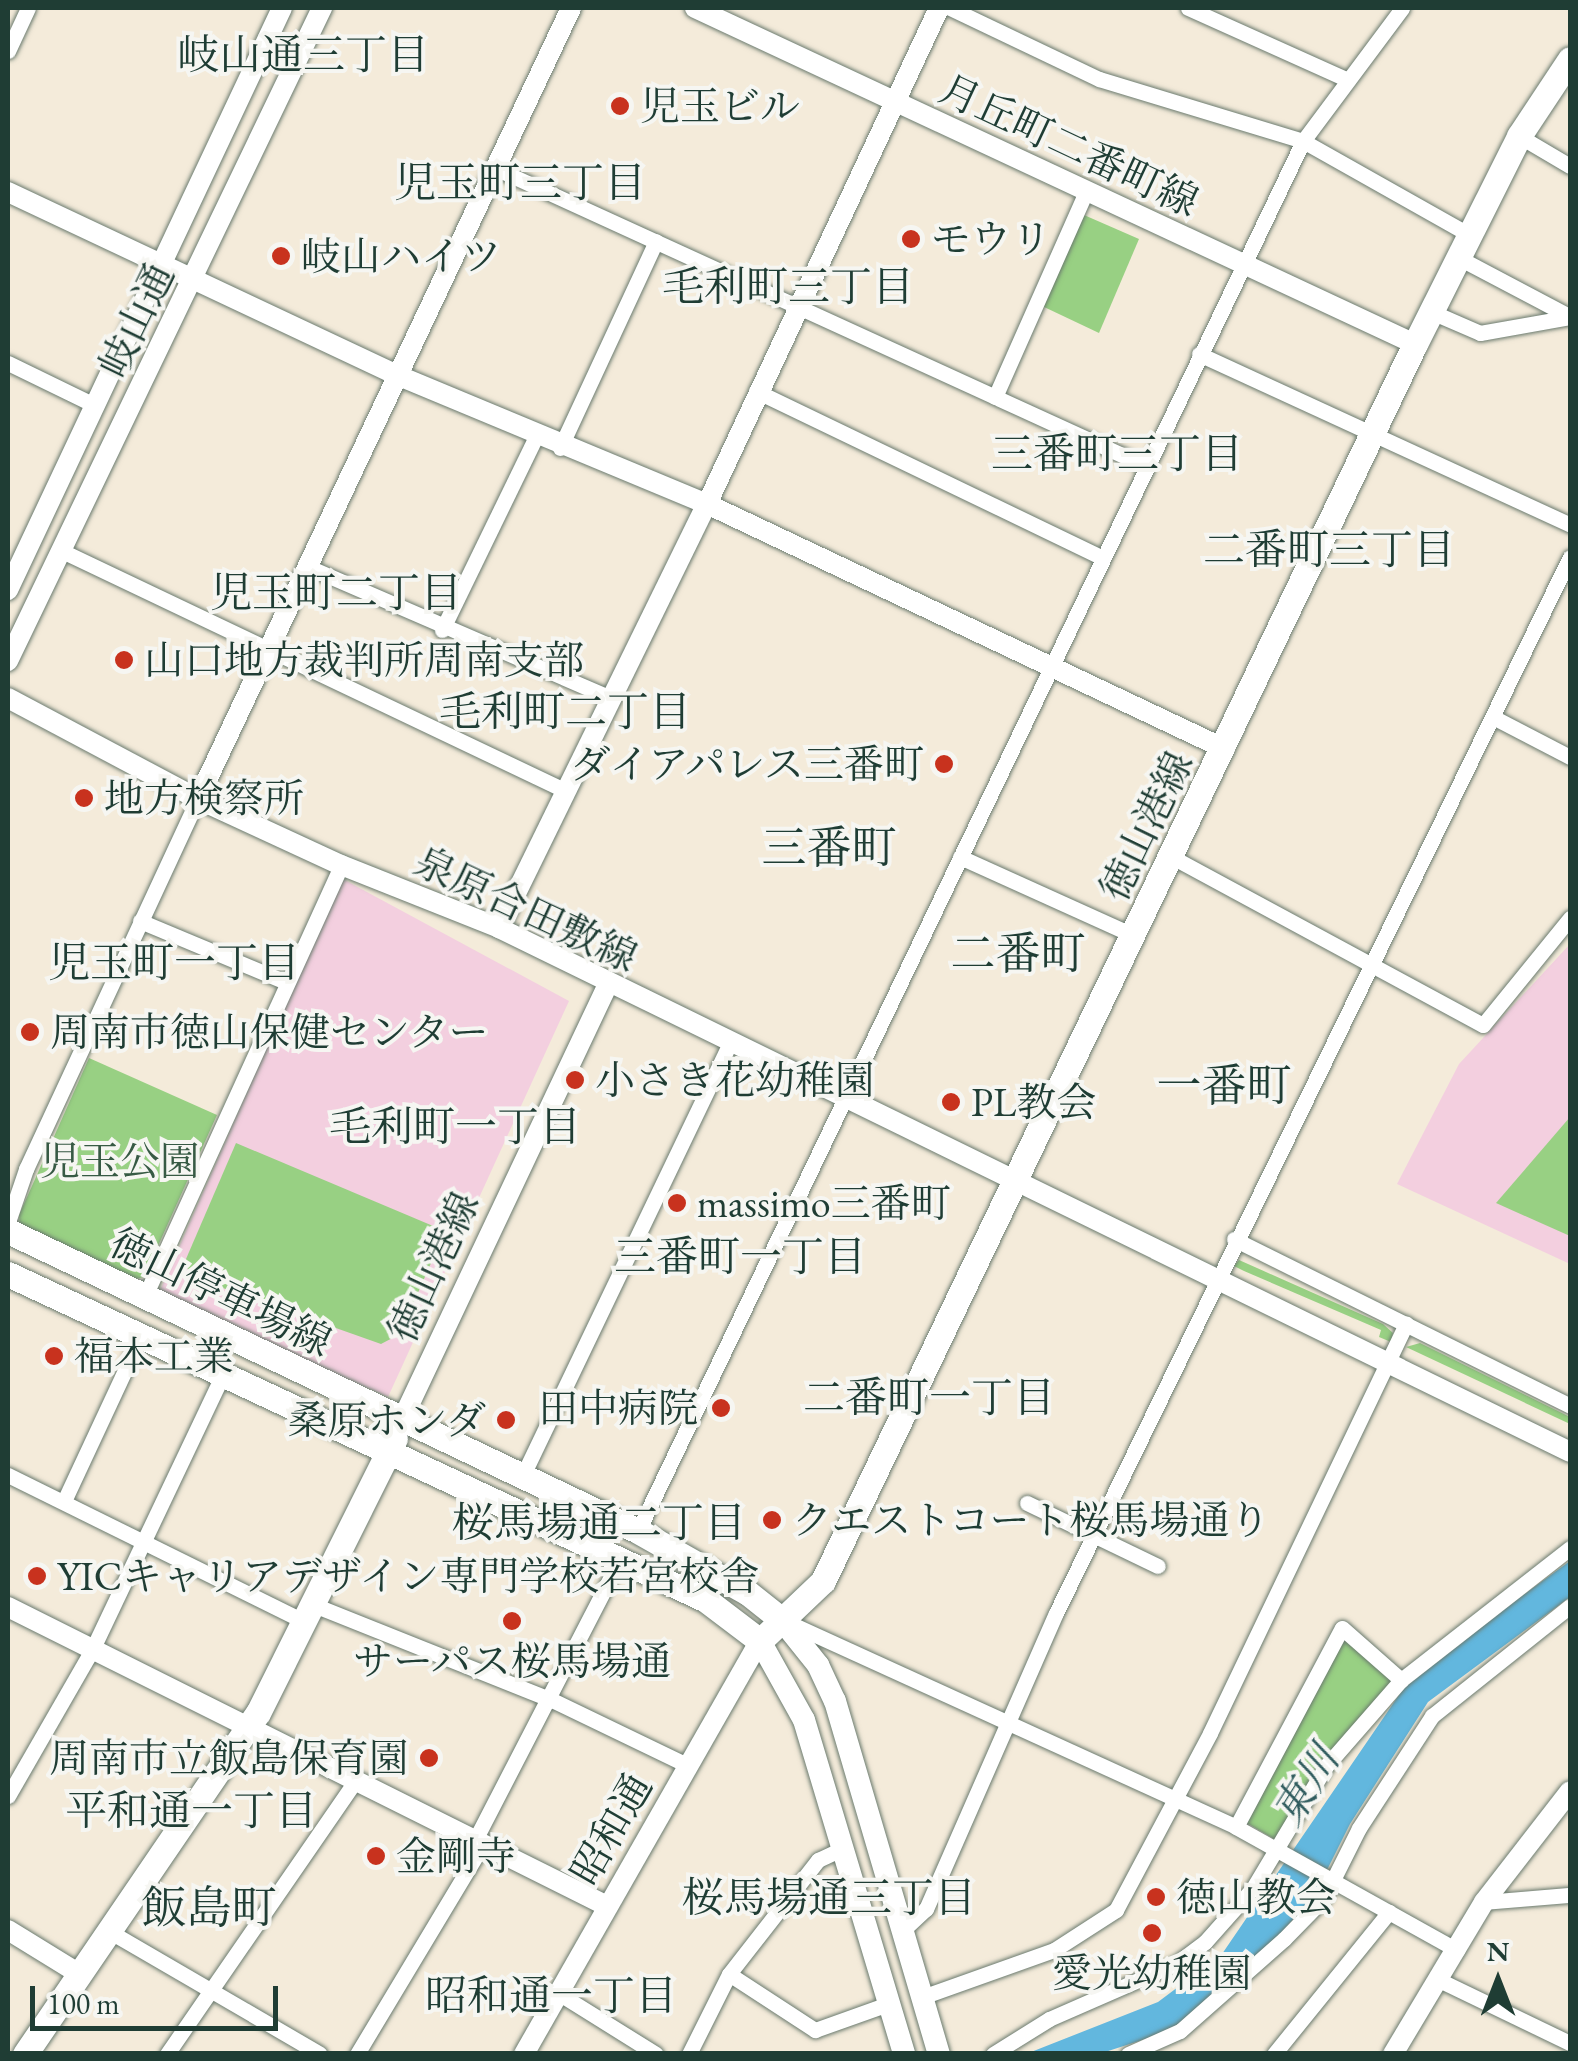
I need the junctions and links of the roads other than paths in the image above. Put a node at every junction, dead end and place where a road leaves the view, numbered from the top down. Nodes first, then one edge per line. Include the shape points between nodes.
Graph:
1 (28, 8) edge
2 (282, 8) edge
3 (322, 8) edge
4 (571, 8) edge
5 (694, 8) edge
6 (1402, 8) edge
7 (936, 9) edge
8 (1194, 9) edge
9 (8, 51) edge
10 (1570, 59) edge
11 (1348, 80) junction
12 (897, 102) junction
13 (1519, 136) junction
14 (1303, 140) junction
15 (1570, 166) edge
16 (498, 168) junction
17 (8, 192) edge
18 (1084, 194) junction
19 (656, 241) junction
20 (1465, 247) junction
21 (165, 262) junction
22 (1244, 266) junction
23 (196, 277) junction
24 (799, 304) junction
25 (1434, 313) junction
26 (1570, 316) edge
27 (1415, 344) junction
28 (1199, 354) junction
29 (8, 362) edge
30 (397, 375) junction
31 (756, 391) junction
32 (995, 397) junction
33 (94, 406) junction
34 (536, 436) junction
35 (1374, 436) junction
36 (560, 448) junction
37 (1146, 466) junction
38 (707, 504) junction
39 (1570, 525) edge
40 (62, 551) junction
41 (1103, 558) junction
42 (1570, 558) edge
43 (308, 567) junction
44 (10, 579) edge
45 (442, 630) junction
46 (264, 651) junction
47 (8, 662) edge
48 (1052, 668) junction
49 (8, 698) edge
50 (610, 698) junction
51 (1492, 718) junction
52 (1225, 749) junction
53 (1570, 757) edge
54 (564, 790) junction
55 (198, 798) junction
56 (960, 857) junction
57 (1172, 857) junction
58 (341, 866) junction
59 (1570, 918) edge
60 (140, 920) junction
61 (499, 928) junction
62 (1135, 936) junction
63 (1374, 970) junction
64 (286, 982) junction
65 (608, 984) junction
66 (730, 1044) junction
67 (844, 1102) junction
68 (1018, 1182) junction
69 (8, 1222) edge
70 (8, 1231) edge
71 (1234, 1239) junction
72 (8, 1274) edge
73 (1214, 1280) junction
74 (145, 1296) junction
75 (1406, 1324) junction
76 (142, 1334) junction
77 (1387, 1366) junction
78 (223, 1374) junction
79 (1570, 1406) edge
80 (402, 1420) junction
81 (1570, 1452) edge
82 (388, 1453) junction
83 (8, 1475) edge
84 (524, 1475) junction
85 (64, 1501) junction
86 (1027, 1503) dead end
87 (638, 1530) junction
88 (1093, 1535) junction
89 (144, 1540) junction
90 (1570, 1548) edge
91 (620, 1558) junction
92 (1158, 1566) dead end
93 (1570, 1606) edge
94 (8, 1607) edge
95 (305, 1612) junction
96 (782, 1620) junction
97 (760, 1641) junction
98 (93, 1648) junction
99 (1401, 1680) junction
100 (552, 1700) junction
101 (1007, 1720) junction
102 (246, 1731) junction
103 (689, 1766) junction
104 (14, 1770) edge
105 (357, 1779) junction
106 (1570, 1790) edge
107 (8, 1796) edge
108 (1176, 1798) junction
109 (1236, 1827) junction
110 (479, 1842) junction
111 (842, 1848) junction
112 (1276, 1848) junction
113 (1334, 1880) junction
114 (1570, 1895) edge
115 (1484, 1902) junction
116 (606, 1906) junction
117 (1389, 1912) junction
118 (8, 1930) edge
119 (108, 1930) junction
120 (902, 1931) junction
121 (1456, 1950) junction
122 (78, 1973) junction
123 (729, 1974) junction
124 (1439, 1980) junction
125 (210, 1989) junction
126 (558, 1993) junction
127 (922, 1998) junction
128 (888, 2004) junction
129 (1570, 2043) edge
130 (25, 2054) edge
131 (167, 2054) edge
132 (320, 2054) edge
133 (357, 2054) edge
134 (524, 2054) edge
135 (656, 2054) edge
136 (689, 2054) edge
137 (904, 2054) edge
138 (939, 2054) edge
139 (992, 2054) edge
140 (1128, 2054) edge
141 (1274, 2054) edge
142 (1393, 2054) edge

1 - 9 street
2 - 21 street, 岐山通
3 - 23 street, 岐山通
4 - 16 street
5 - 12 street, 月丘町二番町線
6 - 11 street
7 - 12 street
7 - 14 street via 1100,79
8 - 11 street
10 - 13 main road, 徳山港線
11 - 14 street
12 - 18 street, 月丘町二番町線
12 - 24 street
13 - 15 street
13 - 20 main road, 徳山港線
14 - 20 street
14 - 22 street
16 - 19 street
16 - 30 street
17 - 21 street
18 - 22 street, 月丘町二番町線
18 - 32 street
19 - 24 street
19 - 36 street
20 - 25 main road, 徳山港線
20 - 26 street
21 - 23 street
21 - 33 street, 岐山通
22 - 27 street, 月丘町二番町線
22 - 28 street
23 - 30 street
23 - 40 street, 岐山通
24 - 31 street
24 - 32 street
25 - 26 street via 1480,332
25 - 27 main road, 徳山港線
27 - 35 main road, 徳山港線
28 - 35 street
28 - 37 street
29 - 33 street
30 - 34 street
30 - 43 street
31 - 38 street
31 - 41 street
32 - 37 street
33 - 44 street, 岐山通
34 - 36 street
34 - 45 street
35 - 39 street
35 - 52 main road, 徳山港線
36 - 38 street
37 - 41 street
38 - 48 street
38 - 50 street
40 - 46 street
40 - 47 street, 岐山通
41 - 48 street
42 - 51 street
43 - 45 street
43 - 46 street
45 - 50 street
46 - 54 street
46 - 55 street
48 - 52 street
48 - 56 street
49 - 55 street, 泉原合田敷線
50 - 54 street
51 - 53 street
51 - 63 street
52 - 57 main road, 徳山港線
54 - 61 street
55 - 58 street, 泉原合田敷線
55 - 60 street
56 - 62 street
56 - 67 street
57 - 62 main road, 徳山港線
57 - 63 street
58 - 61 street, 泉原合田敷線
58 - 64 street
59 - 63 street via 1484,1025
60 - 64 street
60 - 69 street
61 - 65 street, 泉原合田敷線
62 - 68 main road, 徳山港線
63 - 71 street
64 - 74 street
65 - 66 street, 泉原合田敷線
65 - 80 street, 徳山港線
66 - 67 street, 泉原合田敷線
66 - 84 street
67 - 68 street, 泉原合田敷線
67 - 87 street
68 - 73 street, 泉原合田敷線
68 - 96 main road, 徳山港線 via 823,1581
70 - 74 main road, 徳山停車場線
71 - 73 street
71 - 75 street
72 - 76 main road, 徳山停車場線
73 - 77 street, 泉原合田敷線
73 - 88 street
74 - 80 main road, 徳山停車場線
75 - 77 street
75 - 79 street
76 - 78 main road, 徳山停車場線
76 - 85 street
77 - 81 street, 泉原合田敷線
77 - 108 street
78 - 82 main road, 徳山停車場線
78 - 89 street
80 - 82 main road, 徳山港線
80 - 84 main road
82 - 91 main road
82 - 95 main road, 徳山港線
83 - 85 street
84 - 87 main road
85 - 89 street
86 - 88 street
87 - 96 main road via 748,1592
88 - 92 street
88 - 101 street
89 - 95 street
89 - 98 street
90 - 99 street
91 - 97 main road via 706,1600
91 - 100 street
93 - 113 street via 1432,1716 1359,1828
94 - 98 street
95 - 100 street
95 - 102 main road, 徳山港線
96 - 97 main road, 徳山港線
96 - 101 street
96 - 120 main road via 835,1701
97 - 103 street, 昭和通
97 - 111 main road via 804,1720
98 - 102 street
98 - 104 street
99 - 109 street via 1342,1628
99 - 112 street via 1326,1766
100 - 103 street
100 - 110 street
101 - 108 street
101 - 120 street via 926,1909
102 - 105 street
102 - 119 main road, 徳山港線
103 - 116 street, 昭和通
104 - 107 street
105 - 110 street
105 - 125 street
106 - 115 street
108 - 109 street
108 - 127 street via 1116,1910 1090,1932
109 - 112 street
110 - 116 street
110 - 133 street
111 - 123 street via 818,1860
111 - 128 main road
112 - 113 street
112 - 139 street via 1231,1918 1177,1963 1050,2018
113 - 117 street
113 - 140 street via 1324,1898 1210,2008 1180,2031
114 - 115 street
115 - 121 street
116 - 126 street, 昭和通
117 - 121 street
117 - 141 street
118 - 122 street
119 - 122 main road, 徳山港線
119 - 125 street
120 - 127 main road
121 - 124 street
122 - 130 main road, 徳山港線
123 - 128 street via 815,2030
123 - 136 street
124 - 129 street
124 - 142 street
125 - 131 street
125 - 132 street
126 - 134 street, 昭和通
126 - 135 street
127 - 138 main road
128 - 137 main road

